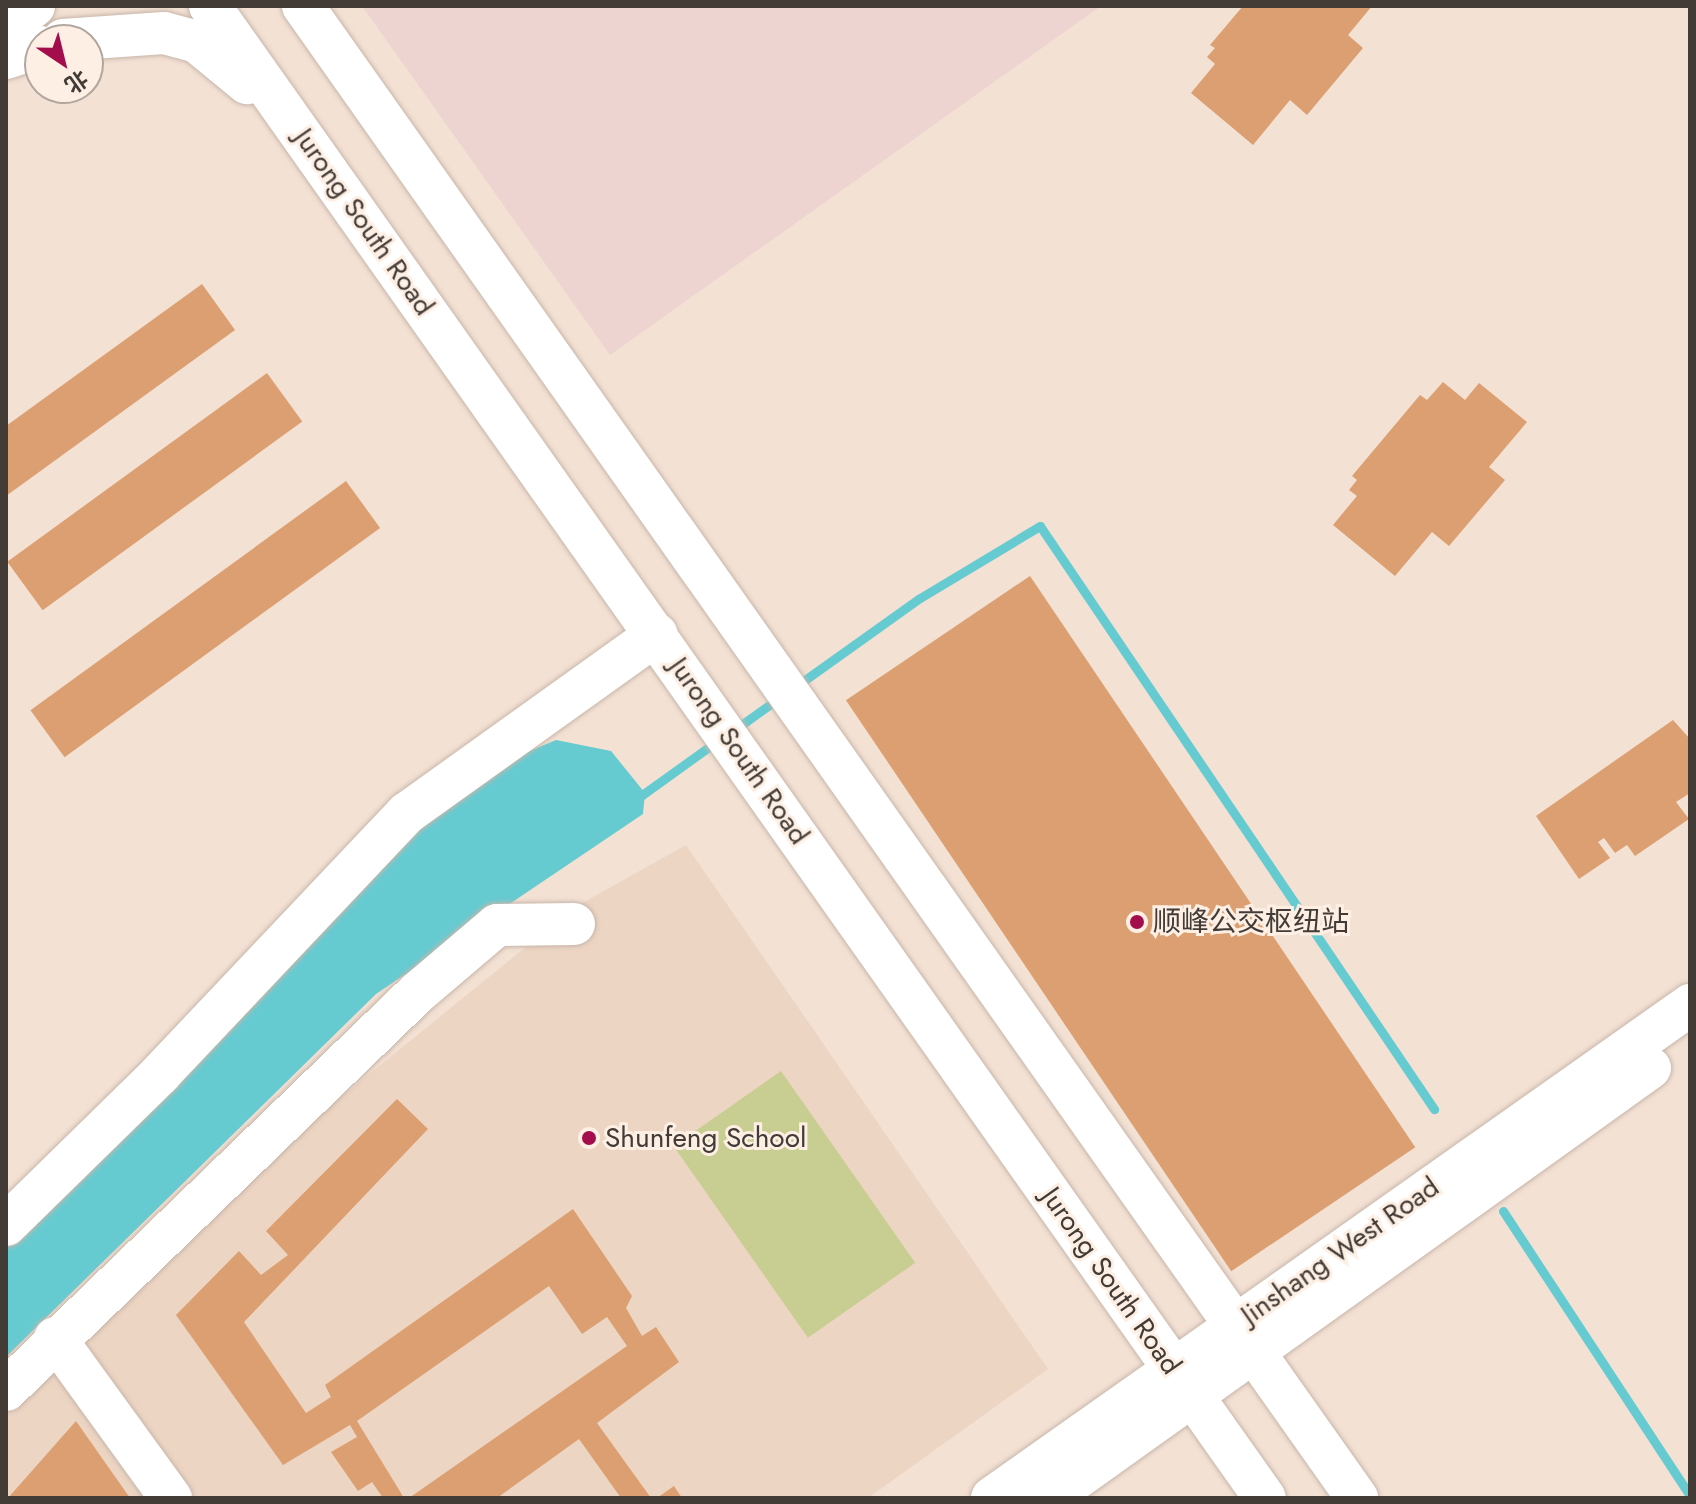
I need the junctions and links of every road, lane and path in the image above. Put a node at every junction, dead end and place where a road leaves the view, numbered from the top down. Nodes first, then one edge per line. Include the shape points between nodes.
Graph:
1 (15, 6) edge
2 (33, 6) edge
3 (210, 6) edge
4 (303, 6) edge
5 (323, 6) edge
6 (6, 16) edge
7 (6, 26) edge
8 (104, 37) edge
9 (367, 97) junction
10 (302, 136) junction
11 (657, 634) junction
12 (574, 924) dead end
13 (1690, 1005) edge
14 (1690, 1040) edge
15 (6, 1225) edge
16 (55, 1338) junction
17 (1245, 1338) junction
18 (1182, 1382) junction
19 (6, 1390) edge
20 (171, 1498) edge
21 (992, 1498) edge
22 (1049, 1498) edge
23 (1265, 1498) edge
24 (1357, 1498) edge

1 - 6 main road
2 - 7 main road
3 - 10 street, Jurong South Road
4 - 9 street
5 - 9 street
8 - 10 street via 164,33 197,42
9 - 17 street
10 - 11 street, Jurong South Road
11 - 15 street via 407,813 160,1074
11 - 18 street, Jurong South Road
12 - 16 street via 497,925 417,993
13 - 17 street, Jinshang West Road
14 - 17 street, Jinshang West Road
16 - 19 street
16 - 20 street
17 - 18 street, Jinshang West Road
17 - 24 street
18 - 21 street, Jinshang West Road
18 - 22 street, Jinshang West Road
18 - 23 street, Jurong South Road

